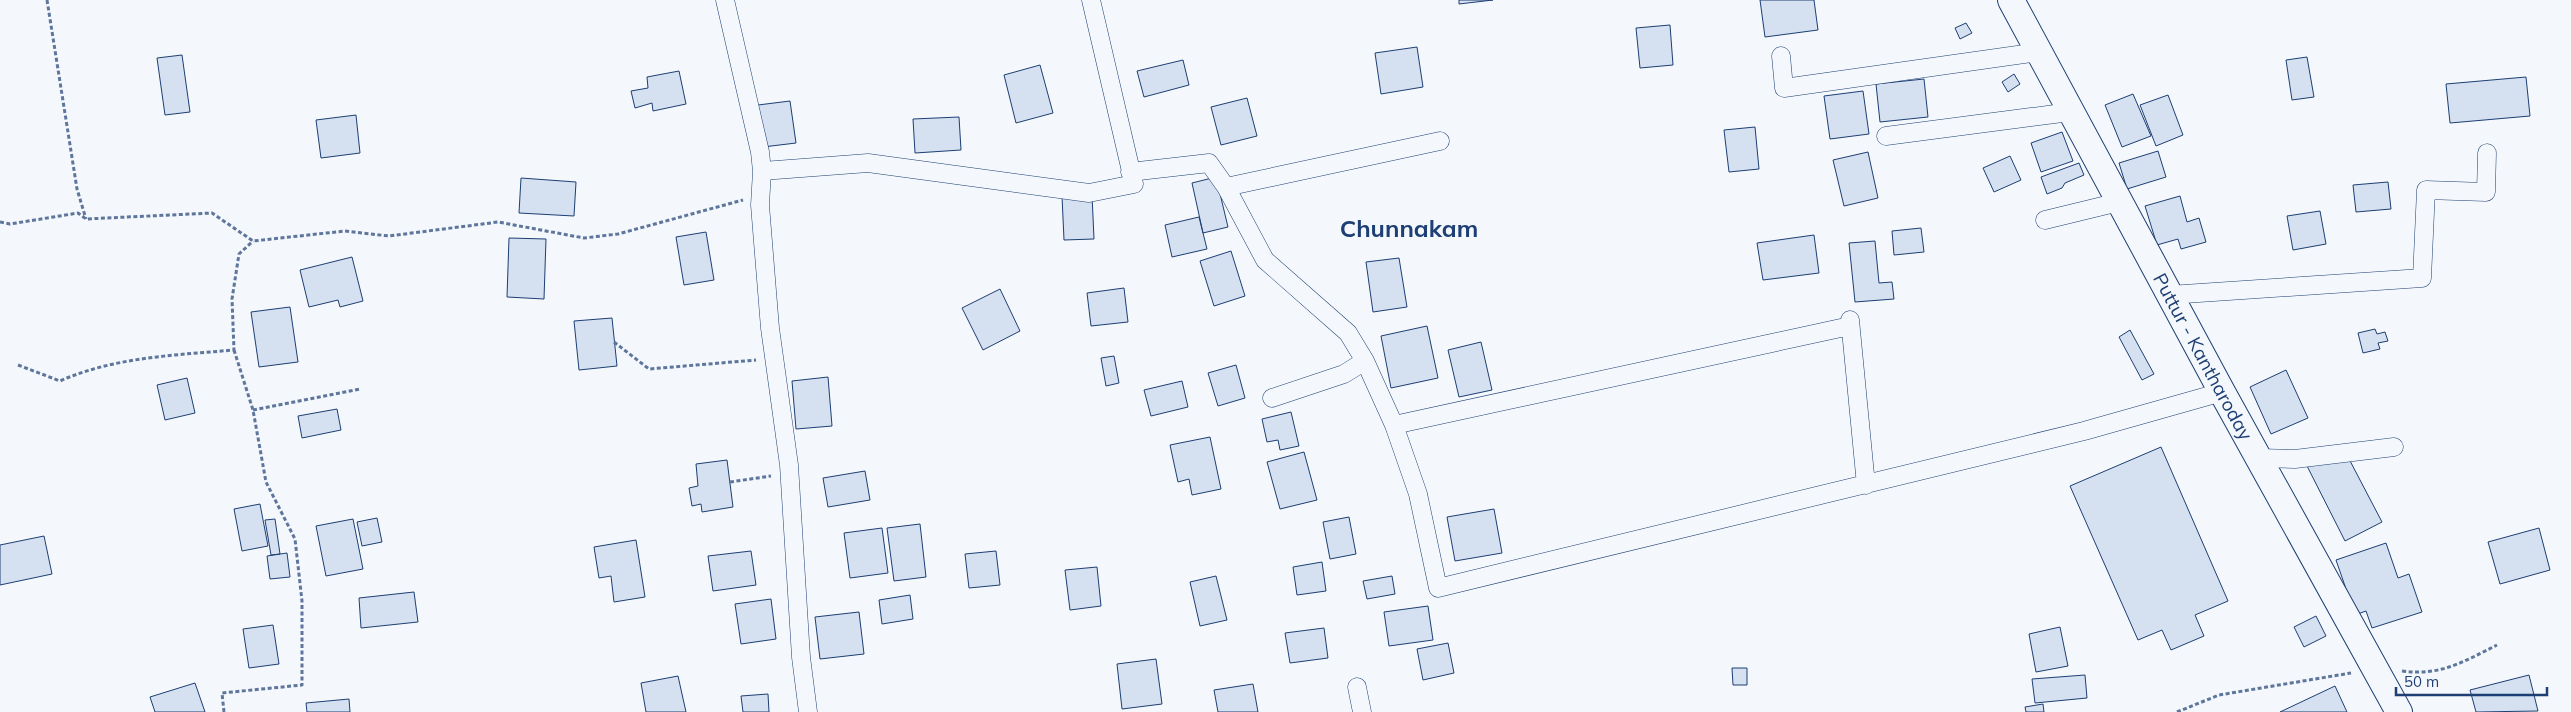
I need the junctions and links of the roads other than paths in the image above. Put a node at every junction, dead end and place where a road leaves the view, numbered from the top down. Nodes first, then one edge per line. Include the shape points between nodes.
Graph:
1 (725, 0) edge
2 (1091, 0) edge
3 (2011, 0) edge
4 (2038, 52) junction
5 (1781, 56) dead end
6 (2070, 112) junction
7 (1886, 136) dead end
8 (1440, 142) dead end
9 (2487, 153) dead end
10 (762, 171) junction
11 (1130, 172) junction
12 (1226, 187) junction
13 (2119, 202) junction
14 (2045, 220) dead end
15 (2169, 295) junction
16 (1365, 361) junction
17 (2222, 392) junction
18 (1272, 398) dead end
19 (1394, 425) junction
20 (2394, 447) dead end
21 (2258, 458) junction
22 (1866, 485) junction
23 (1357, 687) dead end
24 (808, 712) edge
25 (1362, 712) edge
26 (2399, 712) edge

1 - 10 street
2 - 11 street
3 - 4 main road, Puttur - Kantharoday
4 - 5 street via 1784,88
4 - 6 main road, Puttur - Kantharoday
6 - 7 street
6 - 13 main road, Puttur - Kantharoday
8 - 12 street
9 - 15 street via 2486,192 2426,190 2422,278
10 - 11 street via 868,163 1089,193 1134,184
10 - 24 street via 760,195 774,359 789,474 801,657
11 - 12 street via 1209,163
12 - 16 street via 1265,260 1348,332
13 - 14 street
13 - 15 main road, Puttur - Kantharoday
15 - 17 main road, Puttur - Kantharoday
16 - 18 street via 1344,374
16 - 19 street
17 - 21 main road, Puttur - Kantharoday
17 - 22 street via 2084,431
19 - 22 street via 1418,494 1438,588
19 - 22 street via 1850,323
20 - 21 street via 2295,459
21 - 26 main road, Puttur - Kantharoday
23 - 25 street

